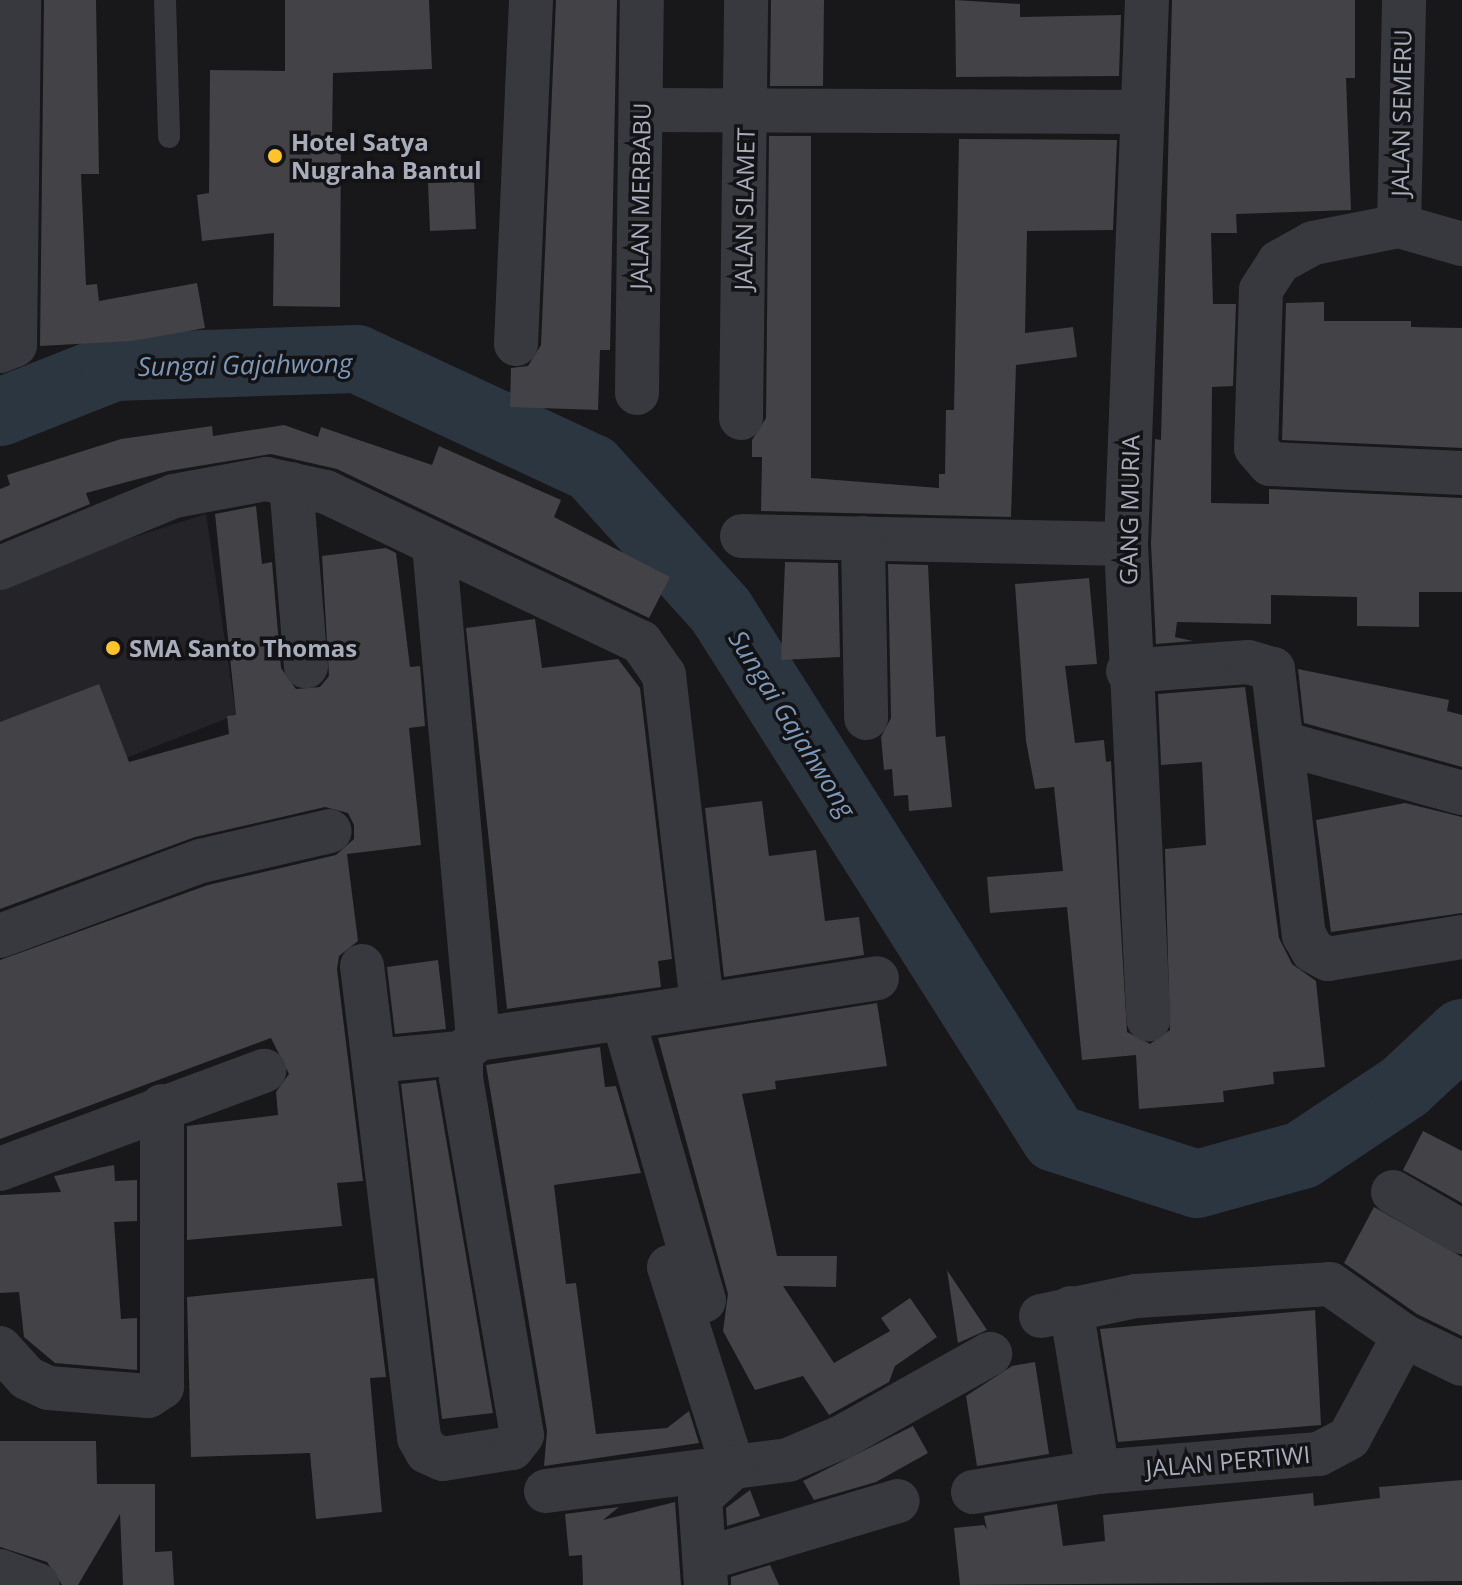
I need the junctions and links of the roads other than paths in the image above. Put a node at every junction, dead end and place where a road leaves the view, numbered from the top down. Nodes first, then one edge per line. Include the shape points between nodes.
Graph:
1 (19, 0) edge
2 (165, 0) edge
3 (531, 0) edge
4 (642, 0) edge
5 (746, 0) edge
6 (1147, 0) edge
7 (1404, 0) edge
8 (745, 109) junction
9 (641, 110) junction
10 (1142, 112) junction
11 (169, 137) dead end
12 (1399, 226) junction
13 (1462, 244) edge
14 (516, 344) dead end
15 (0, 351) edge
16 (637, 393) dead end
17 (741, 418) dead end
18 (1462, 473) edge
19 (291, 484) junction
20 (742, 536) dead end
21 (863, 538) junction
22 (1126, 544) junction
23 (434, 545) junction
24 (0, 568) edge
25 (306, 666) dead end
26 (1128, 671) junction
27 (866, 718) dead end
28 (1282, 743) junction
29 (1462, 793) edge
30 (330, 831) dead end
31 (0, 936) edge
32 (1462, 937) edge
33 (362, 966) dead end
34 (877, 978) dead end
35 (702, 1004) junction
36 (623, 1018) junction
37 (1148, 1019) dead end
38 (470, 1046) junction
39 (374, 1061) junction
40 (264, 1071) dead end
41 (162, 1106) junction
42 (0, 1169) edge
43 (645, 1182) dead end
44 (1393, 1192) dead end
45 (1462, 1232) edge
46 (704, 1301) dead end
47 (1404, 1336) junction
48 (0, 1348) edge
49 (990, 1354) dead end
50 (1462, 1364) edge
51 (733, 1467) junction
52 (1098, 1472) junction
53 (546, 1491) dead end
54 (973, 1492) dead end
55 (898, 1501) dead end
56 (707, 1571) edge

1 - 15 street via 15,345
2 - 11 lane
3 - 14 street
4 - 9 street, JALAN MERBABU
5 - 8 street, JALAN SLAMET
6 - 10 street, GANG MURIA
7 - 12 street, JALAN SEMERU
8 - 9 street
8 - 10 street
8 - 17 street, JALAN SLAMET
9 - 16 street, JALAN MERBABU
10 - 22 street, GANG MURIA
12 - 13 street, JALAN SEMERU
12 - 18 street, JALAN SEMERU via 1313,243 1279,262 1266,280 1256,448 1270,464
19 - 23 street via 326,492
19 - 24 street via 266,479 209,486
19 - 25 street
20 - 21 street
21 - 22 street
21 - 27 street
22 - 26 street, GANG MURIA
23 - 35 street via 641,642 660,664
23 - 38 street
26 - 28 street via 1262,664 1273,669
26 - 37 street, GANG MURIA
28 - 29 street
28 - 32 street via 1304,935 1313,951 1328,959
30 - 31 street via 201,861
33 - 39 street
34 - 35 street
35 - 36 street
36 - 38 street
36 - 46 street
38 - 39 street
38 - 39 street via 522,1435 512,1448 443,1459 427,1452 419,1438
40 - 41 street
41 - 42 street
41 - 48 street via 162,1387 148,1396 48,1388 27,1378
43 - 51 street
44 - 45 street
47 - 50 street
47 - 52 street, JALAN PERTIWI via 1349,1438 1329,1451
47 - 52 street via 1330,1284 1136,1296 1056,1312
49 - 51 street via 822,1447 788,1460
51 - 53 street
51 - 56 street via 700,1498
52 - 54 street, JALAN PERTIWI
55 - 56 street

